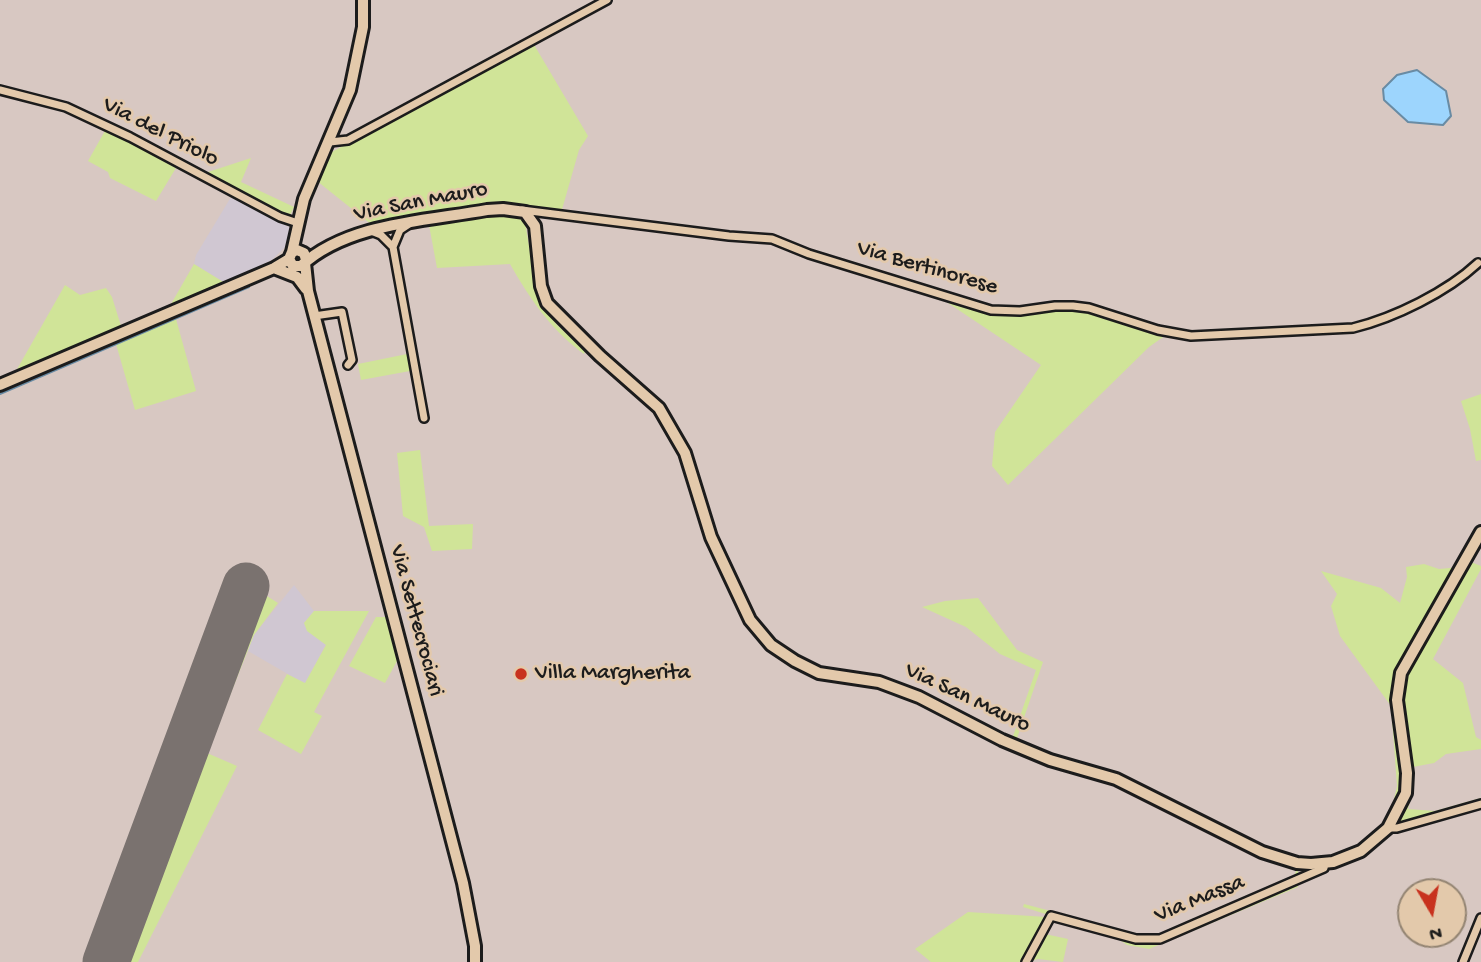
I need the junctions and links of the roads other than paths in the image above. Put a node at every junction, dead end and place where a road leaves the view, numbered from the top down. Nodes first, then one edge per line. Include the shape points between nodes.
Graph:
1 (363, 0) edge
2 (607, 0) edge
3 (0, 90) edge
4 (330, 142) junction
5 (518, 209) junction
6 (410, 223) junction
7 (297, 227) junction
8 (389, 227) junction
9 (370, 231) junction
10 (392, 242) junction
11 (298, 258) junction
12 (1478, 263) dead end
13 (274, 268) junction
14 (308, 291) junction
15 (314, 316) junction
16 (348, 365) dead end
17 (0, 385) edge
18 (424, 418) dead end
19 (1481, 532) edge
20 (1481, 804) edge
21 (1388, 828) junction
22 (1325, 863) junction
23 (1481, 918) edge
24 (475, 962) edge
25 (1026, 962) edge
26 (1463, 962) edge

1 - 4 main road, Via Settecrociari via 363,27 350,90
2 - 4 street via 348,140
3 - 7 street, Via del Priolo via 66,107
4 - 7 main road, Via Settecrociari via 304,199
5 - 6 main road, Via San Mauro
5 - 12 street, Via Bertinorese via 772,239 991,310 1089,308 1191,336 1369,324 1450,287
5 - 22 main road, Via San Mauro via 535,226 547,303 646,395 669,424 685,453 711,537 750,620 771,645 819,673 879,682 1038,755 1116,779 1262,852 1297,863
6 - 8 main road, Via San Mauro
6 - 10 street
7 - 11 main road, Via Settecrociari
8 - 9 main road, Via San Mauro
8 - 10 street
9 - 10 street
9 - 11 main road, Via San Mauro
10 - 18 street
11 - 13 main road, Via San Mauro
11 - 14 main road, Via Settecrociari
13 - 14 main road via 297,277
13 - 17 main road, Via San Mauro
14 - 15 main road, Via Settecrociari
15 - 16 street via 342,312 352,360
15 - 24 main road, Via Settecrociari via 463,883
19 - 21 main road, Via San Mauro via 1401,673 1396,700 1407,773 1405,793
20 - 21 street
21 - 22 main road, Via San Mauro via 1361,851
22 - 25 street, Via Massa via 1324,868 1160,939 1136,939 1051,916
23 - 26 street

